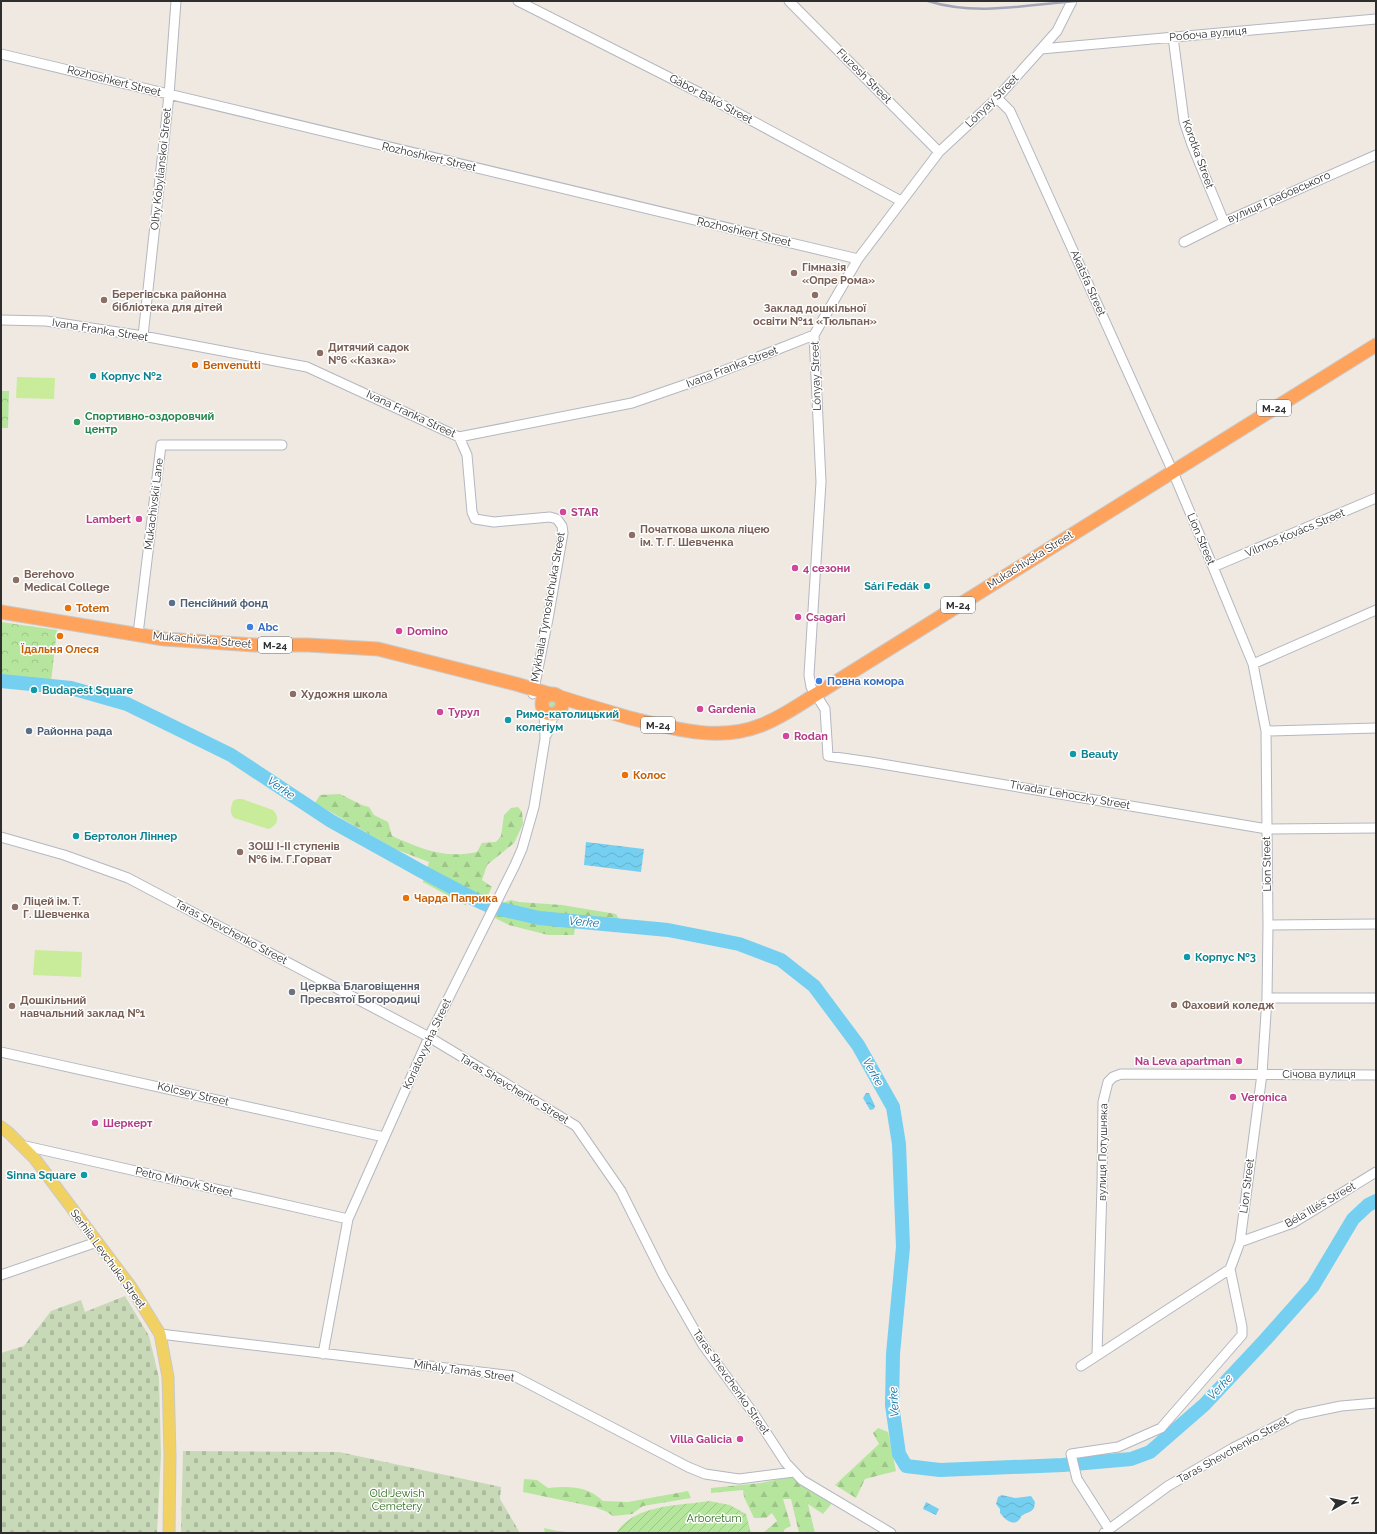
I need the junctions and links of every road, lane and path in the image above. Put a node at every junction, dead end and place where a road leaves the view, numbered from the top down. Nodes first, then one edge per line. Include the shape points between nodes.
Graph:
1 (176, 1) edge
2 (518, 1) edge
3 (789, 1) edge
4 (1072, 1) edge
5 (1376, 19) edge
6 (1173, 37) junction
7 (1041, 49) junction
8 (1, 54) edge
9 (169, 94) junction
10 (997, 98) junction
11 (939, 152) junction
12 (1376, 155) edge
13 (901, 201) junction
14 (1224, 222) junction
15 (1184, 242) dead end
16 (858, 259) junction
17 (1, 320) edge
18 (814, 335) junction
19 (143, 336) junction
20 (1376, 345) edge
21 (459, 437) junction
22 (282, 446) dead end
23 (1173, 472) junction
24 (1376, 498) edge
25 (1213, 567) junction
26 (1376, 610) edge
27 (1, 612) edge
28 (138, 634) junction
29 (1254, 664) junction
30 (533, 692) junction
31 (815, 695) junction
32 (555, 696) junction
33 (579, 703) junction
34 (550, 710) junction
35 (1376, 728) edge
36 (1266, 731) junction
37 (1376, 828) edge
38 (1267, 829) junction
39 (1, 837) edge
40 (1376, 924) edge
41 (1268, 925) junction
42 (1267, 998) junction
43 (1376, 998) edge
44 (430, 1037) junction
45 (1, 1052) edge
46 (1262, 1074) junction
47 (1376, 1074) edge
48 (1, 1127) edge
49 (384, 1137) junction
50 (21, 1145) junction
51 (1376, 1172) edge
52 (348, 1219) junction
53 (97, 1242) junction
54 (1240, 1242) junction
55 (1230, 1269) junction
56 (1, 1275) edge
57 (160, 1334) junction
58 (323, 1354) junction
59 (1097, 1354) junction
60 (1080, 1366) dead end
61 (1376, 1403) edge
62 (794, 1472) junction
63 (1107, 1531) edge
64 (169, 1533) edge
65 (891, 1533) edge

1 - 9 street, Olhy Kobylianskoi Street
2 - 13 street, Gábor Bakó Street via 706,96
3 - 11 street, Fiuzesh Street
4 - 7 street, Lónyay Street via 1057,31
5 - 6 street, Робоча вулиця
6 - 7 street, Робоча вулиця
6 - 14 street, Korotka Street via 1184,121
7 - 10 street, Lónyay Street
8 - 9 street, Rozhoshkert Street
9 - 16 street, Rozhoshkert Street
9 - 19 street, Olhy Kobylianskoi Street
10 - 11 street, Lónyay Street
10 - 23 street, Akatsfa Street via 1010,111
11 - 13 street, Lónyay Street
12 - 14 street, вулиця Грабовського
13 - 16 street, Lónyay Street
14 - 15 street, вулиця Грабовського
16 - 18 street, Lónyay Street
17 - 19 street, Ivana Franka Street via 46,322
18 - 21 street, Ivana Franka Street via 710,376 632,403
18 - 31 street, Lónyay Street via 821,482 809,676
19 - 21 street, Ivana Franka Street via 307,367
20 - 23 highway, Mukachivska Street / М-24
21 - 30 street, Mykhaila Tymoshchuka Street via 467,455 472,512 476,519 494,522 550,517 557,519 562,526 551,603
22 - 28 street, Mukachivskii Lane via 161,445
23 - 25 street, Lion Street
23 - 31 highway, Mukachivska Street / М-24
24 - 25 street, Vilmos Kovács Street
25 - 29 street, Lion Street
26 - 29 street
27 - 28 highway, Mukachivska Street / М-24
28 - 30 highway, Mukachivska Street / М-24 via 164,639 254,645 378,649 520,685
29 - 36 street, Lion Street
30 - 32 highway, Mukachivska Street / М-24
30 - 34 highway, Mukachivska Street / М-24
31 - 33 highway, Mukachivska Street / М-24 via 758,727 723,733 680,730
31 - 38 street, Tivadar Lehoczky Street via 825,709 828,756
32 - 33 highway, Mukachivska Street / М-24
32 - 34 highway via 561,701 561,708
33 - 34 highway
34 - 44 street, Koriatovycha Street via 534,807 522,849
35 - 36 street
36 - 38 street, Lion Street
37 - 38 street, Tivadar Lehoczky Street
38 - 41 street, Lion Street
39 - 44 street, Taras Shevchenko Street via 64,855 128,878
40 - 41 street
41 - 42 street, Lion Street
42 - 43 street
42 - 46 street, Lion Street
44 - 49 street, Koriatovycha Street
44 - 62 street, Taras Shevchenko Street via 576,1126 621,1191 663,1276 703,1345
45 - 49 street, Kölcsey Street
46 - 47 street, Січова вулиця
46 - 54 street, Lion Street
46 - 59 street, вулиця Потушняка via 1121,1074 1108,1082 1103,1102
48 - 50 main road, Serhiia Levchuka Street
49 - 52 street, Koriatovycha Street
50 - 52 street, Petro Mihovk Street
50 - 53 main road, Serhiia Levchuka Street via 35,1159
51 - 54 street, Béla Illés Street via 1293,1223
52 - 58 street, Koriatovycha Street
53 - 56 street
53 - 57 main road, Serhiia Levchuka Street via 131,1287
54 - 55 street, Lion Street
55 - 59 street
55 - 63 street via 1242,1336 1161,1428 1118,1447 1071,1454 1077,1479
57 - 58 street, Mihály Tamás Street
57 - 64 main road, Serhiia Levchuka Street via 168,1377
58 - 62 street, Mihály Tamás Street via 514,1376 705,1474 739,1479
59 - 60 street
61 - 63 street, Taras Shevchenko Street via 1341,1406 1298,1415 1233,1448 1175,1482
62 - 65 street, Taras Shevchenko Street via 802,1480

